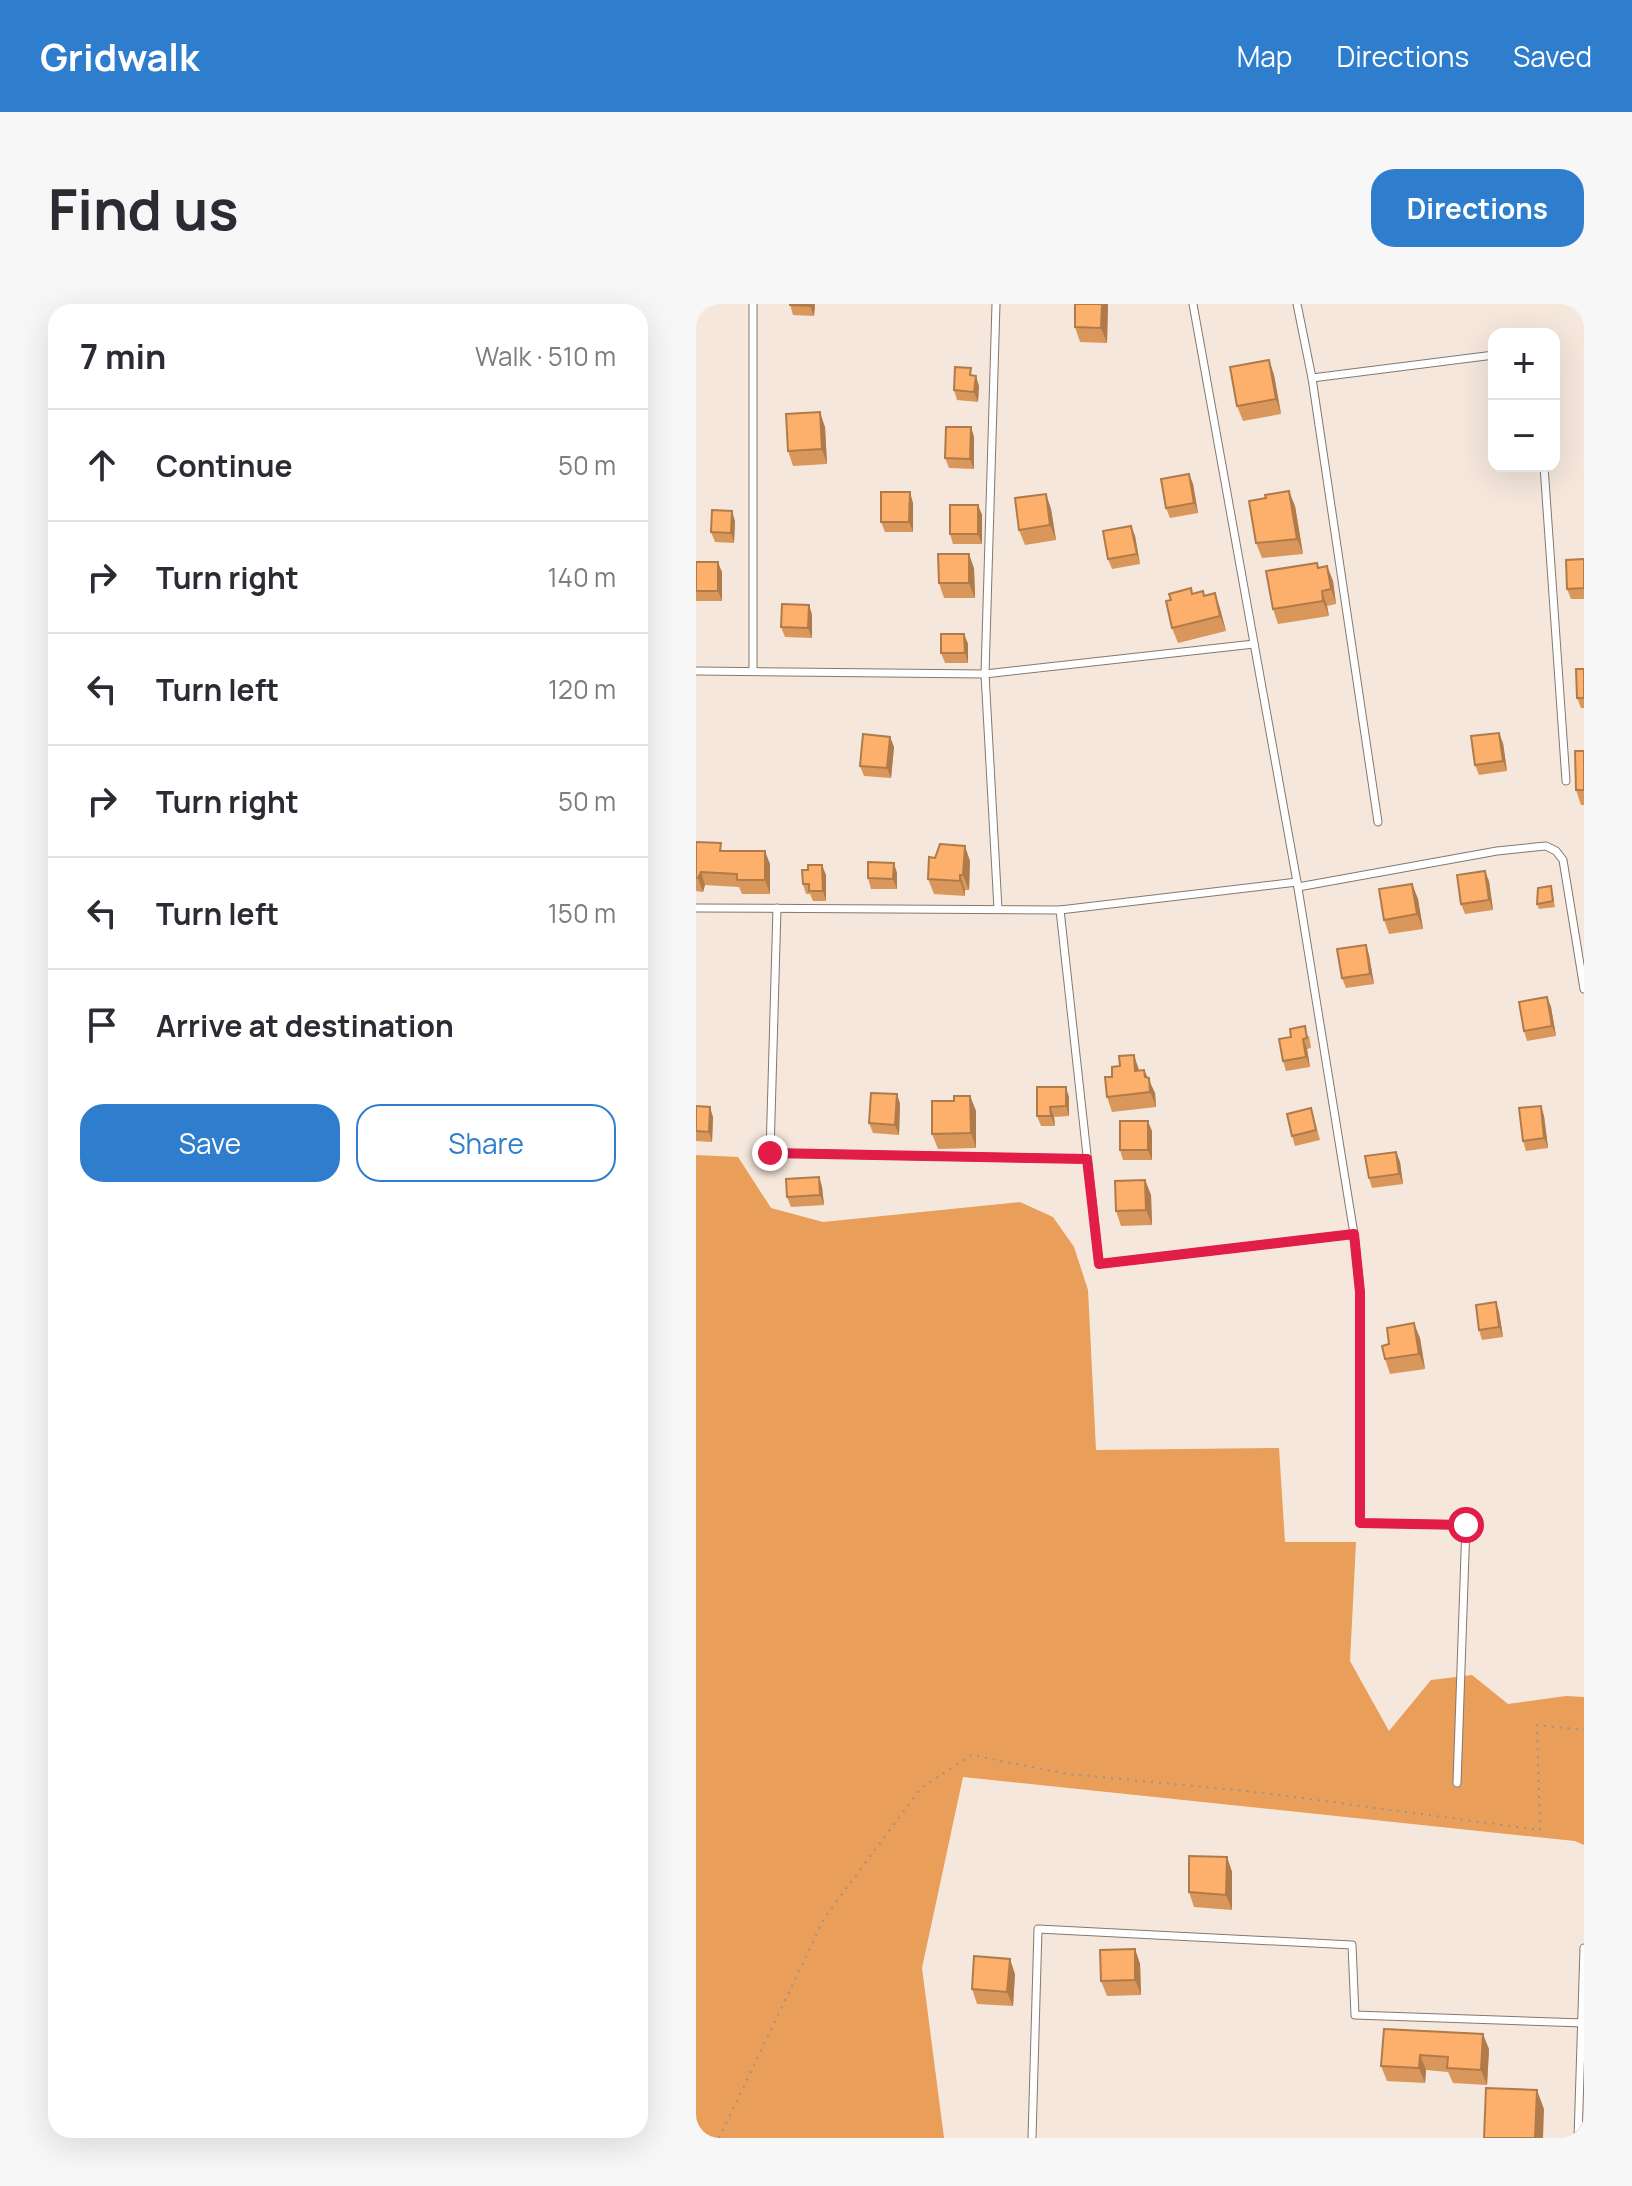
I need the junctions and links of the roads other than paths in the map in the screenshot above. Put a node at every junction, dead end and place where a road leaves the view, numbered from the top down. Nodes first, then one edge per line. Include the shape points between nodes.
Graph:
1 (753, 304) edge
2 (996, 304) edge
3 (1193, 304) edge
4 (1297, 304) edge
5 (1488, 356) edge
6 (1312, 378) junction
7 (1544, 472) edge
8 (1254, 644) junction
9 (696, 671) edge
10 (753, 671) junction
11 (985, 674) junction
12 (1566, 781) dead end
13 (1378, 822) dead end
14 (1297, 884) junction
15 (696, 908) edge
16 (777, 908) junction
17 (998, 909) junction
18 (1060, 910) junction
19 (1584, 989) edge
20 (1087, 1159) junction
21 (1354, 1234) junction
22 (1457, 1783) dead end
23 (1584, 1948) edge
24 (1583, 2022) edge
25 (1032, 2138) edge
26 (1578, 2138) edge

1 - 10 lane
2 - 11 lane
3 - 8 lane
4 - 6 lane
5 - 6 lane
6 - 13 lane
7 - 12 lane
8 - 11 lane
8 - 14 lane
9 - 10 lane
10 - 11 lane
11 - 17 lane
14 - 18 lane
14 - 19 lane via 1546,846 1563,860
14 - 21 lane
15 - 16 lane
16 - 17 lane
16 - 20 lane via 770,1153
17 - 18 lane
18 - 20 lane
20 - 21 lane via 1099,1264
21 - 22 lane via 1360,1292 1360,1523 1466,1525
23 - 24 lane
24 - 25 lane via 1355,2015 1352,1945 1038,1929
24 - 26 lane

